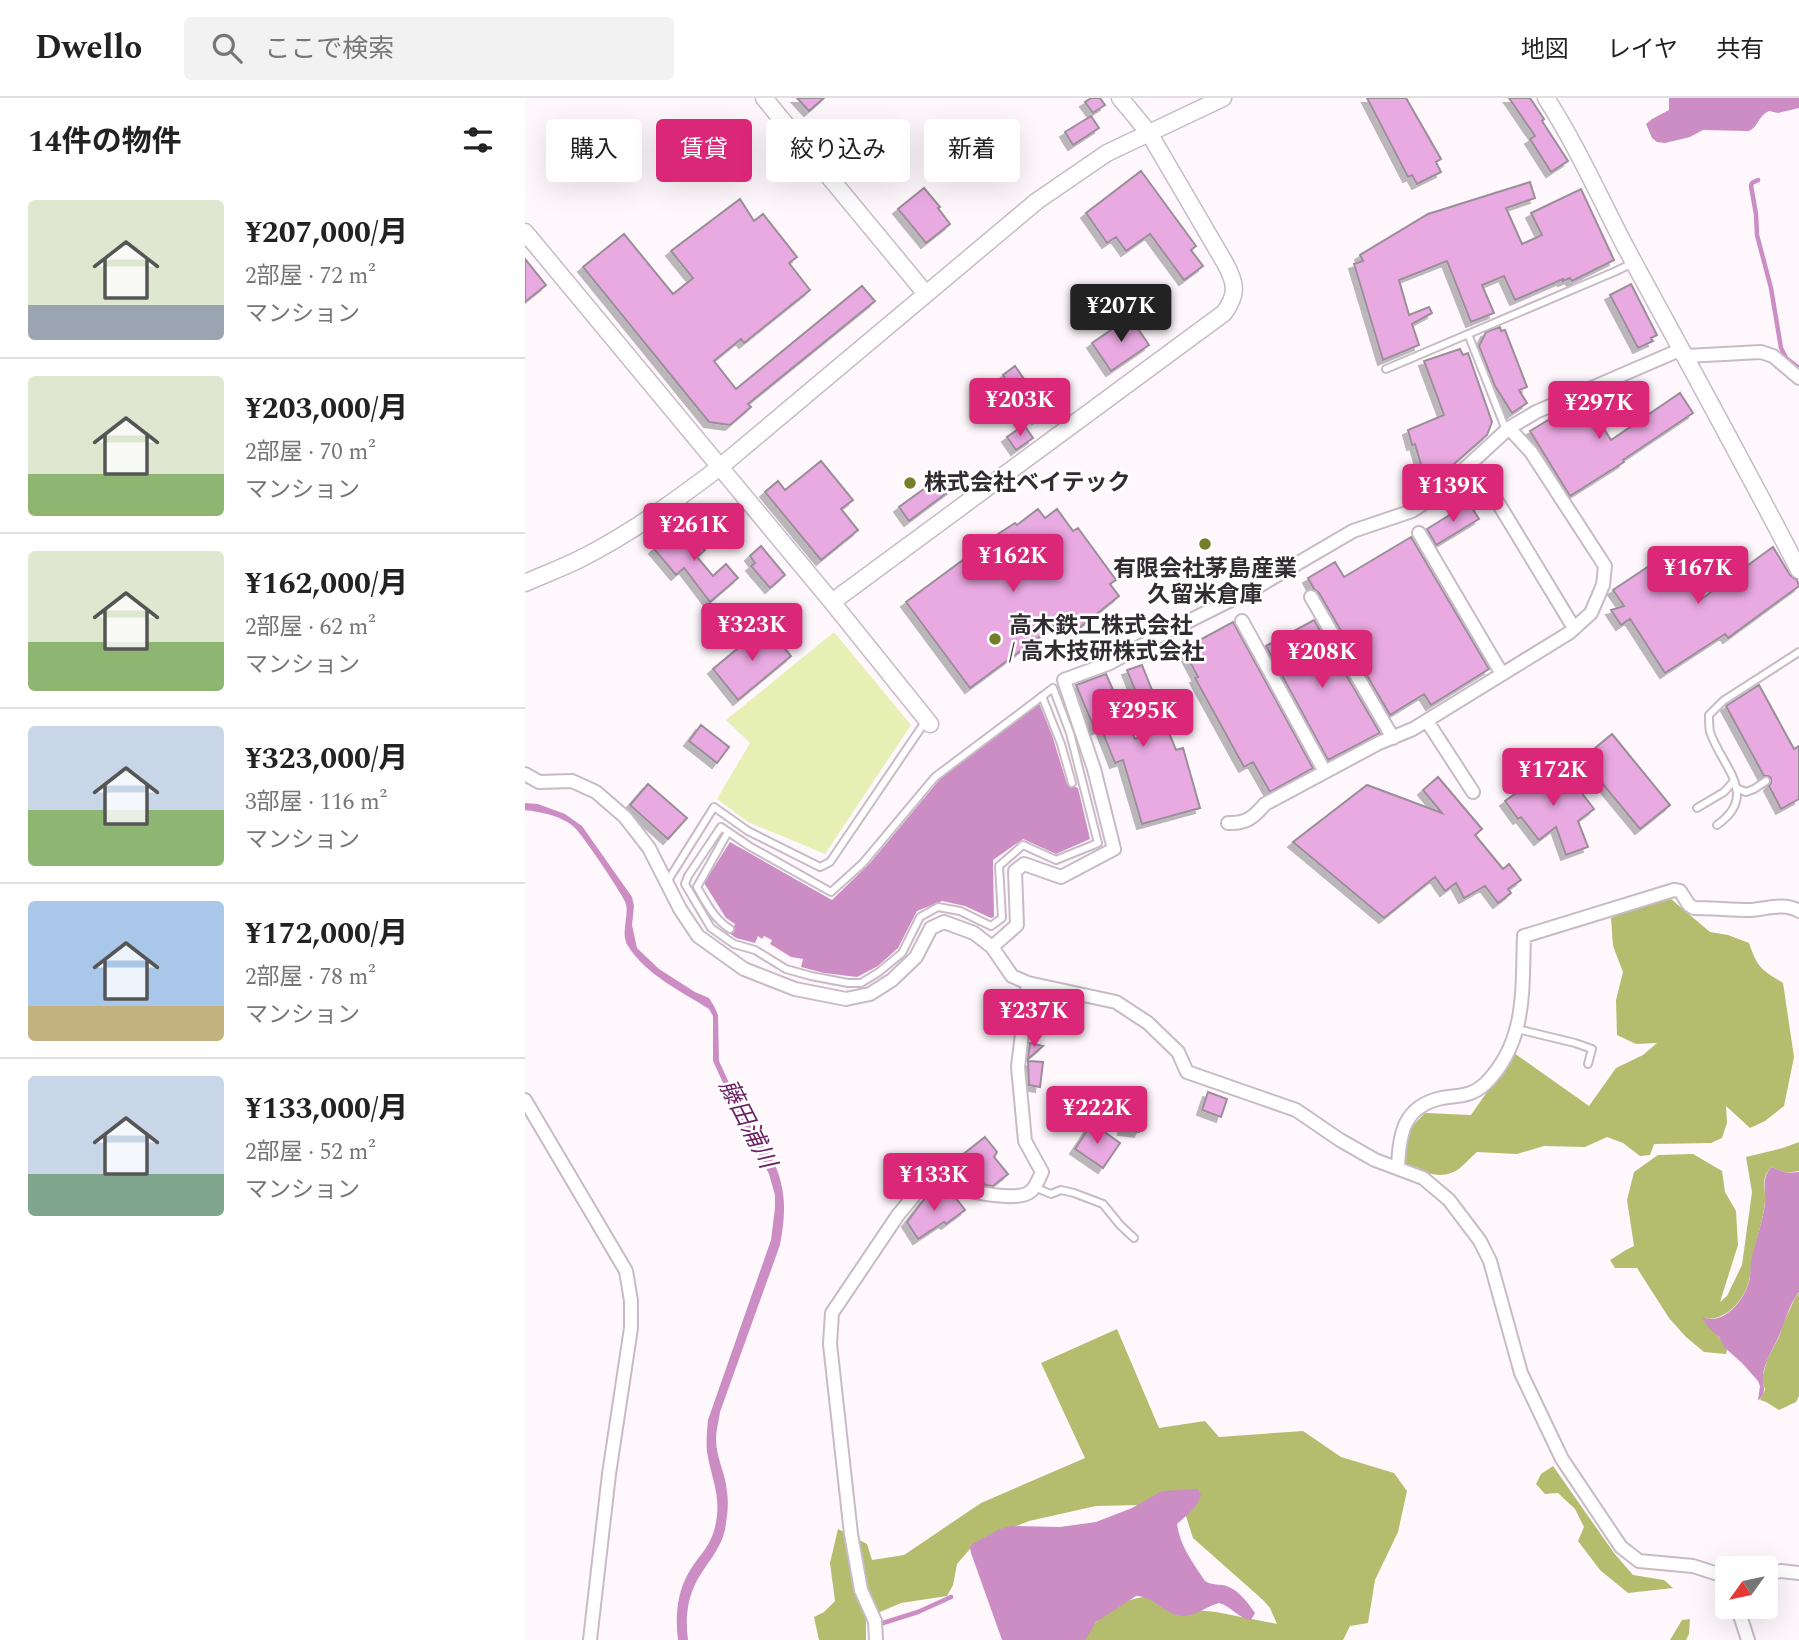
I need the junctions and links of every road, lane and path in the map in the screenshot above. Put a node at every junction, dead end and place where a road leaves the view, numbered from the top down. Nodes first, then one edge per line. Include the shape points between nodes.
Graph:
1 (765, 98) edge
2 (1120, 98) edge
3 (1223, 98) edge
4 (1546, 98) edge
5 (1149, 133) junction
6 (525, 232) edge
7 (1634, 262) junction
8 (926, 294) junction
9 (1468, 334) junction
10 (1684, 352) junction
11 (1386, 369) dead end
12 (1799, 379) edge
13 (1508, 429) junction
14 (720, 467) junction
15 (1489, 488) dead end
16 (1419, 533) dead end
17 (1799, 570) edge
18 (525, 583) edge
19 (1311, 597) dead end
20 (832, 601) junction
21 (1242, 621) dead end
22 (1574, 628) junction
23 (1799, 652) edge
24 (1502, 674) junction
25 (1042, 696) junction
26 (1427, 721) junction
27 (928, 722) joint
28 (1393, 737) junction
29 (1325, 772) junction
30 (525, 774) edge
31 (1766, 781) dead end
32 (1072, 783) dead end
33 (1735, 784) junction
34 (1473, 792) dead end
35 (1697, 808) dead end
36 (1228, 823) dead end
37 (1717, 825) dead end
38 (729, 832) junction
39 (667, 882) junction
40 (1799, 911) edge
41 (730, 929) dead end
42 (992, 947) junction
43 (1028, 983) junction
44 (1517, 1028) junction
45 (1588, 1064) dead end
46 (525, 1100) edge
47 (1398, 1168) junction
48 (1034, 1187) junction
49 (1134, 1238) dead end
50 (1778, 1572) edge
51 (1715, 1573) edge
52 (1799, 1573) edge
53 (1741, 1619) edge
54 (590, 1640) edge
55 (876, 1640) edge
56 (1748, 1640) edge

1 - 8 street
2 - 5 street
3 - 5 street
4 - 7 street
5 - 8 street via 1108,153 1037,201
5 - 20 street via 1231,275 1235,291 1231,303 1224,313
6 - 14 street
7 - 9 lane
7 - 10 street
8 - 14 street
9 - 11 lane
9 - 13 lane
10 - 12 street via 1761,352 1773,356
10 - 13 street via 1536,412
10 - 17 street
13 - 22 street via 1531,452 1605,566 1603,585 1591,613
13 - 42 street via 1435,496 1412,511 1353,531 1110,663 1064,680 1094,769 1114,849 1061,877 1024,864 1015,871 1017,925
14 - 18 street via 619,538
14 - 20 street
15 - 22 street
16 - 24 street
19 - 28 street
20 - 27 street
21 - 29 street
22 - 24 street
23 - 33 lane via 1709,715 1709,730
24 - 26 street
25 - 32 lane
25 - 38 lane via 935,777 863,863 831,892
25 - 38 lane via 1053,688 1070,733 1098,843 1056,860 1023,845 999,866 1002,918 991,926 960,911 938,907 920,917 902,953 861,983 786,969 711,928 685,884 721,827
26 - 28 street
26 - 34 street
27 - 39 lane via 830,862 820,867 748,831 715,807
28 - 29 street
29 - 36 street via 1265,804 1240,824
30 - 39 street via 539,782 572,781 596,792 625,817
31 - 33 lane via 1746,792
33 - 35 lane
33 - 37 lane via 1737,803
38 - 41 lane via 697,887 715,916
39 - 42 street via 698,936 744,969 795,989 846,999 870,994 916,957 932,928 944,922 974,933
40 - 44 street via 1783,906 1694,908 1674,890 1524,936
42 - 43 street via 1012,976
43 - 47 street via 1117,1002 1178,1052 1187,1072 1296,1110 1375,1160
43 - 48 street via 1018,1067 1025,1141 1042,1172
44 - 45 lane via 1592,1049
44 - 47 street via 1486,1083 1470,1095 1439,1099 1409,1116 1401,1132
46 - 54 street via 627,1271 631,1301
47 - 51 street via 1423,1178 1450,1200 1480,1241 1490,1261 1521,1373 1562,1459 1621,1547 1639,1561 1693,1566
48 - 49 lane via 1103,1203
48 - 55 street via 1021,1196 934,1183 917,1192 832,1313 830,1344 851,1534
50 - 52 street
53 - 56 street

